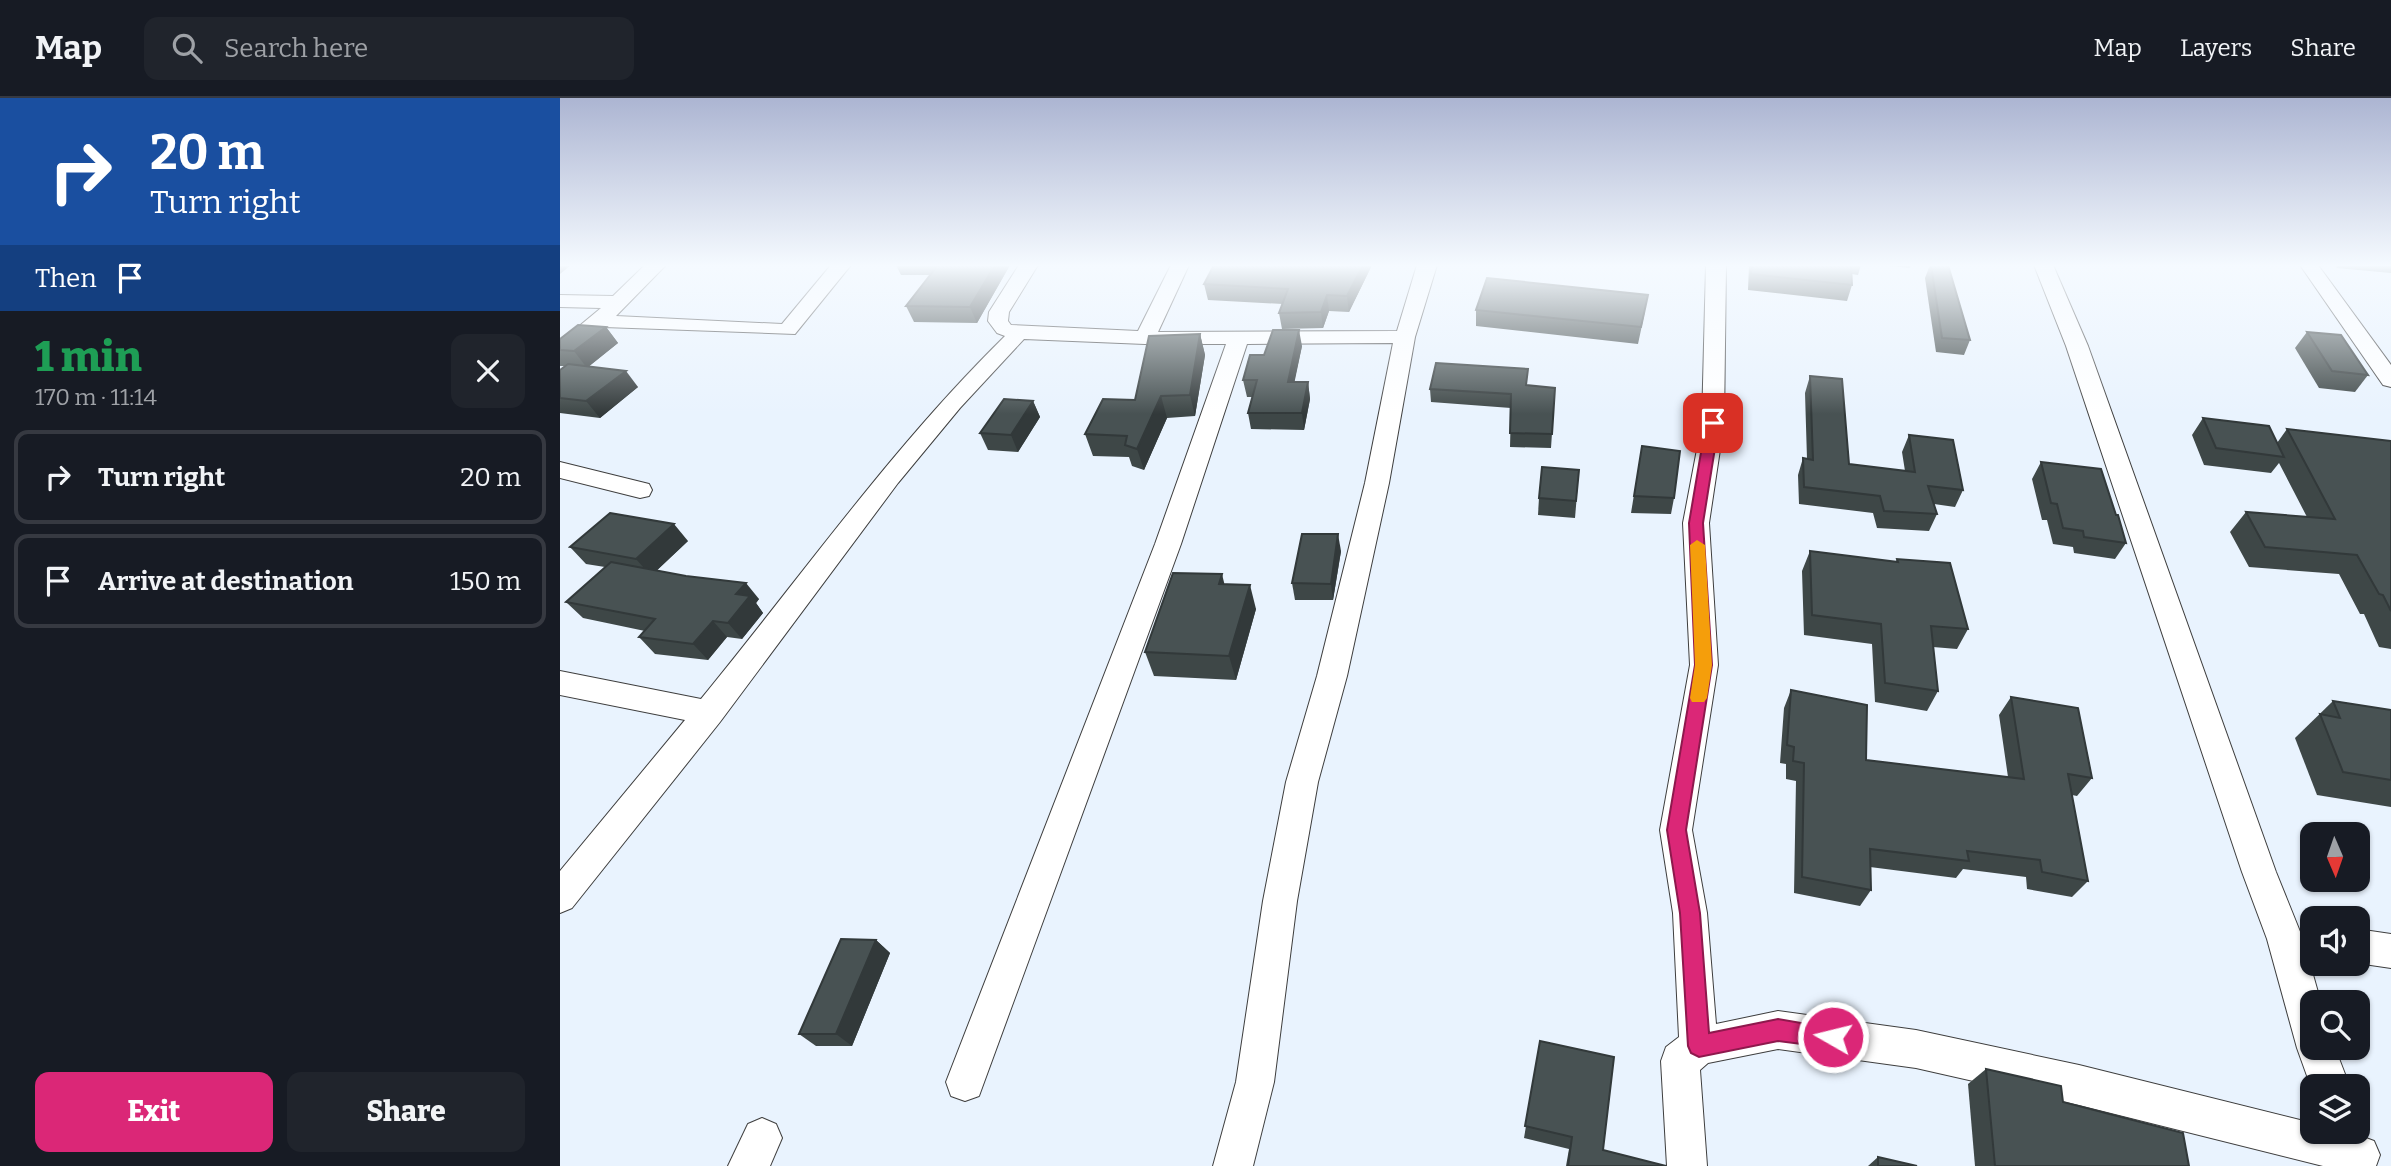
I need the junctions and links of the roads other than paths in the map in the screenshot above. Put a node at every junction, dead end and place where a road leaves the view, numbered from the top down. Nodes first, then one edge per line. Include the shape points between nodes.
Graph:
1 (605, 315) edge
2 (800, 315) edge
3 (999, 315) edge
4 (1156, 315) edge
5 (1412, 315) edge
6 (1715, 315) edge
7 (2064, 315) edge
8 (2345, 315) edge
9 (599, 321) junction
10 (1019, 333) junction
11 (1239, 336) junction
12 (1405, 337) junction
13 (1145, 338) junction
14 (560, 353) edge
15 (2391, 380) edge
16 (560, 471) edge
17 (640, 491) dead end
18 (560, 683) edge
19 (709, 713) junction
20 (560, 897) edge
21 (2298, 940) edge
22 (2370, 948) edge
23 (2391, 951) edge
24 (2305, 990) edge
25 (1699, 1046) junction
26 (965, 1082) dead end
27 (2358, 1151) edge
28 (1233, 1166) edge
29 (1687, 1166) edge

1 - 9 street
2 - 9 street via 788,330
3 - 10 street via 1004,329
4 - 13 street
5 - 12 street
6 - 25 street via 1713,423 1696,523 1704,665 1676,830 1690,913
7 - 21 street
8 - 15 street
9 - 14 street
10 - 13 street
10 - 19 street via 978,372 860,516
11 - 12 street
11 - 13 street
11 - 26 street via 1168,544
12 - 28 street via 1377,483 1302,782 1255,1082
16 - 17 street
18 - 19 street
19 - 20 street
21 - 24 street
22 - 23 street
25 - 27 street via 1778,1030 1916,1049
25 - 29 street via 1680,1061

